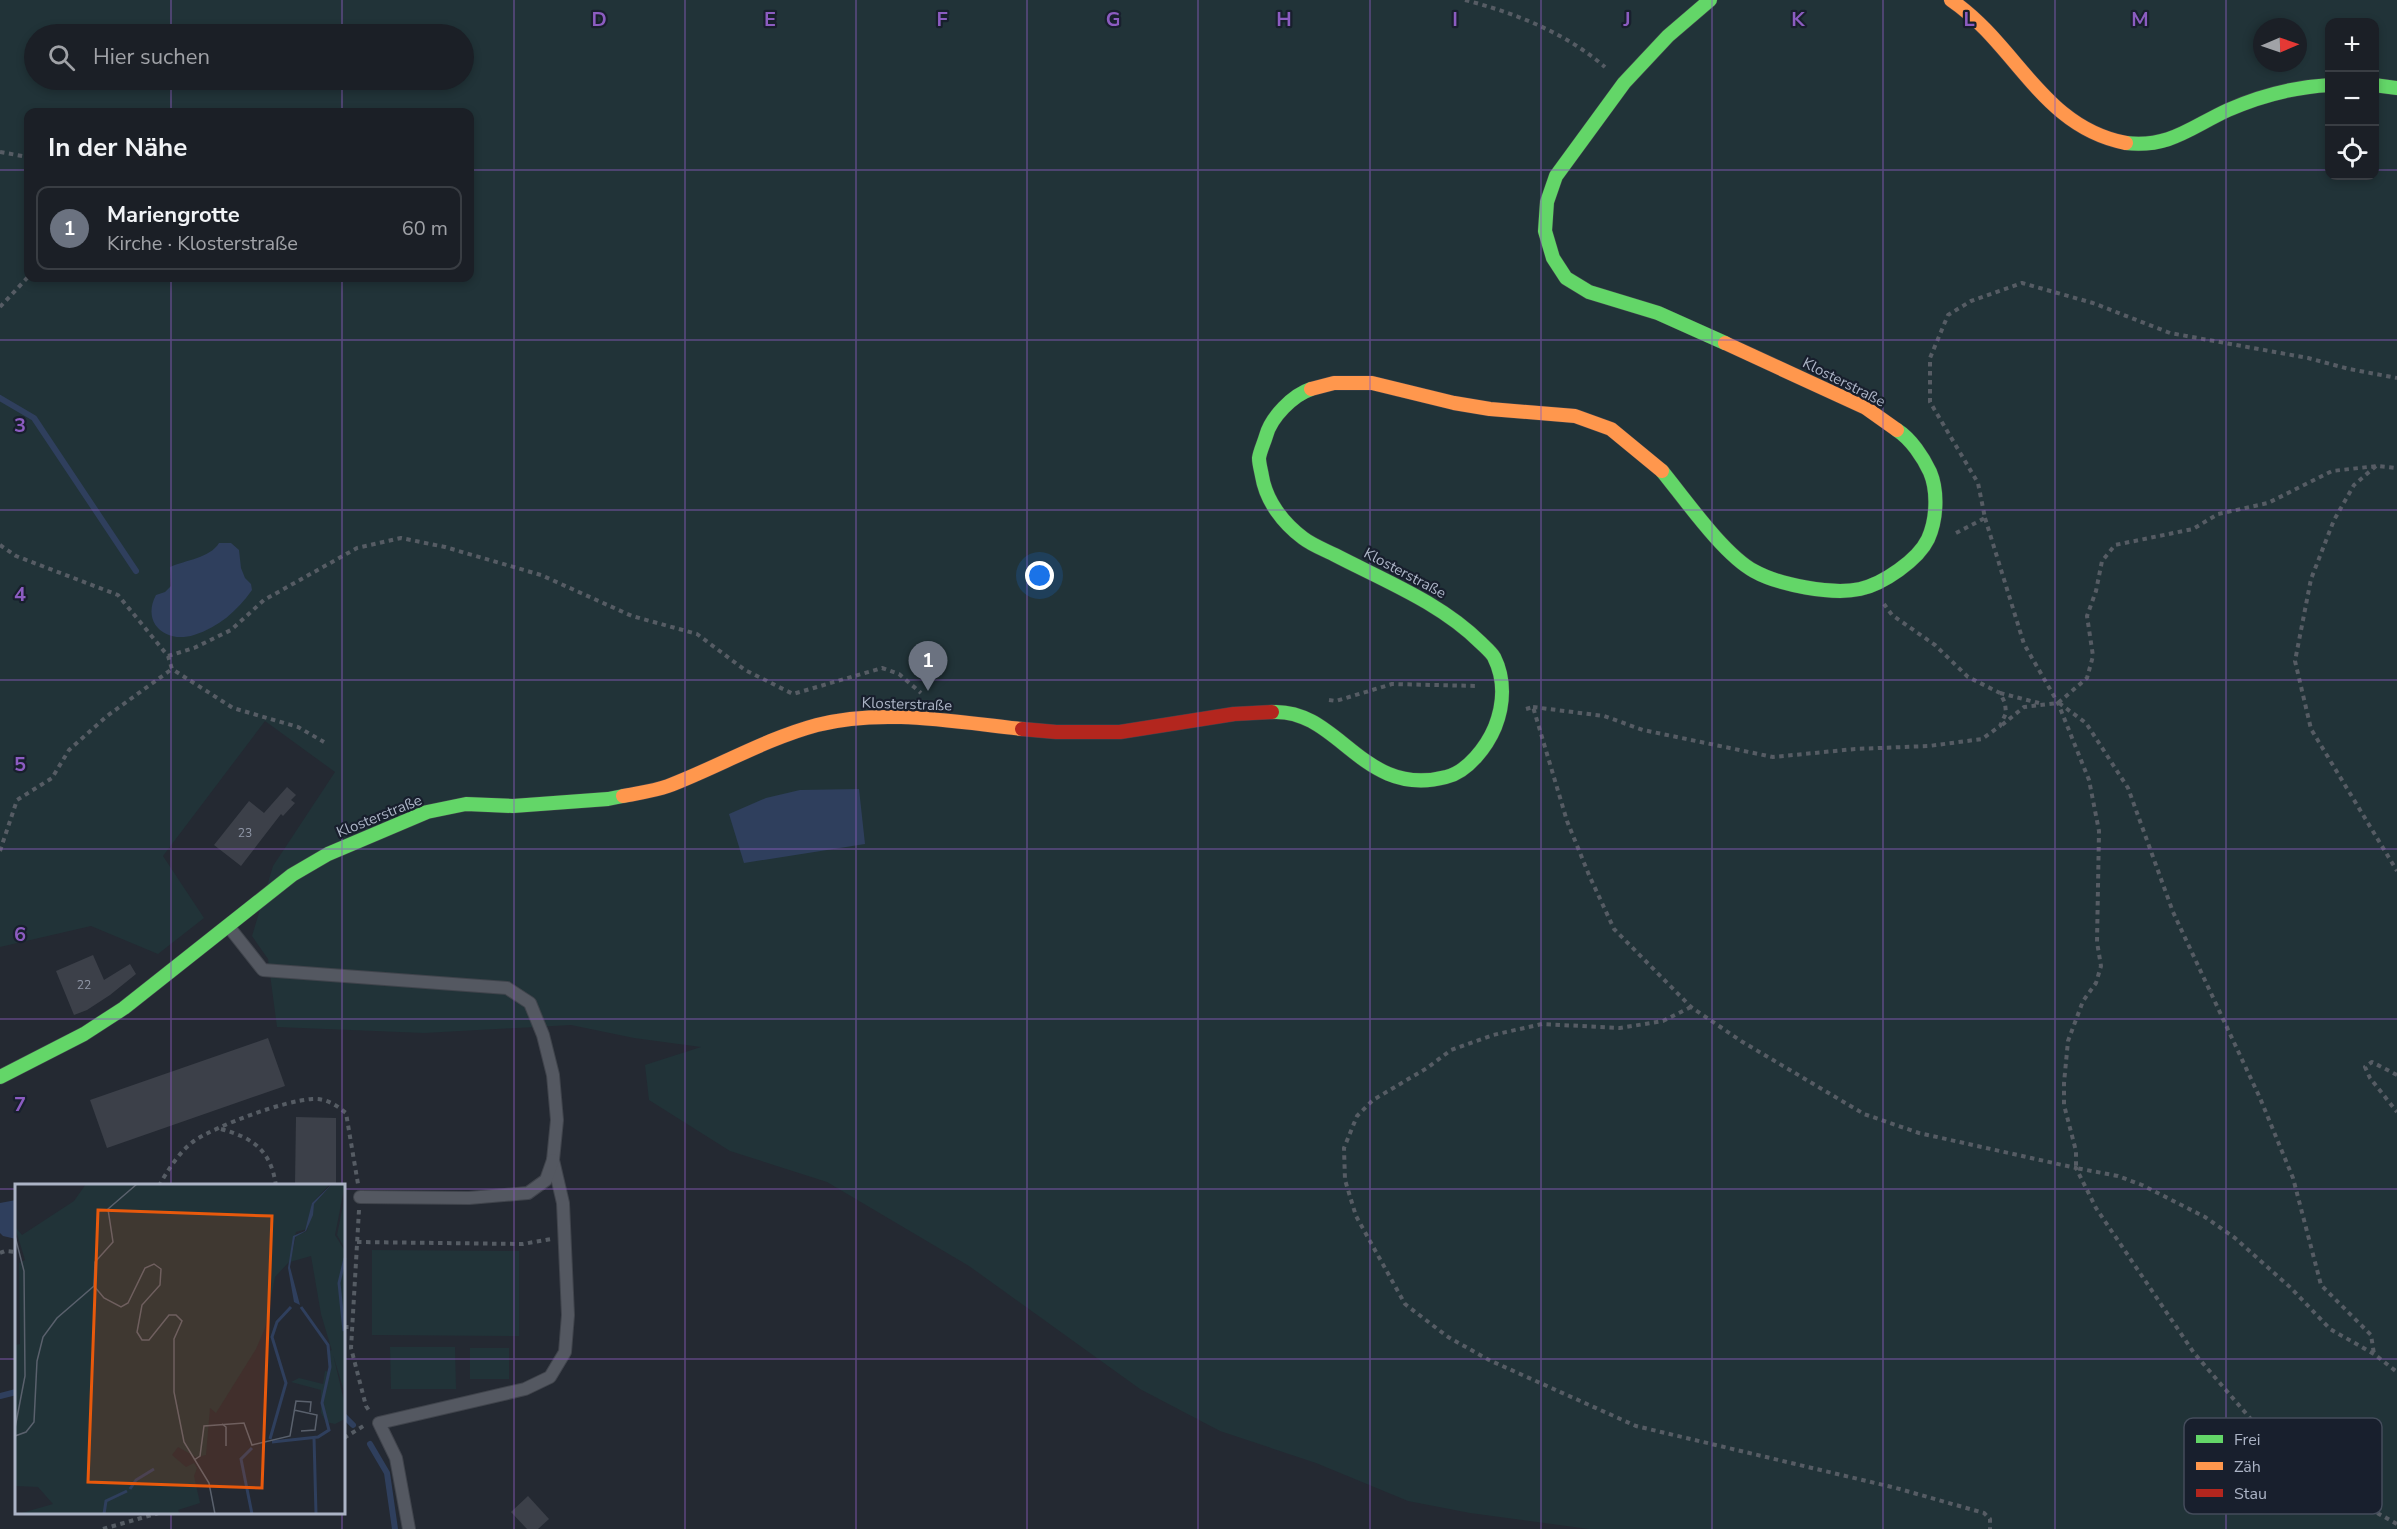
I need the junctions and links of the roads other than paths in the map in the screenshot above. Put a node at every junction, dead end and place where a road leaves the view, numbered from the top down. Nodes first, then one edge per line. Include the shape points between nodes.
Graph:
1 (1710, 0) edge
2 (1951, 0) edge
3 (2325, 86) edge
4 (2379, 86) edge
5 (2397, 88) edge
6 (228, 926) junction
7 (0, 1077) edge
8 (553, 1160) junction
9 (360, 1197) road end
10 (409, 1529) edge

1 - 6 main road, Klosterstraße via 1668,36 1624,83 1556,176 1547,202 1545,231 1553,258 1566,278 1589,292 1696,329 1866,408 1902,433 1924,459 1935,484 1935,512 1928,539 1892,575 1860,589 1826,590 1789,585 1753,571 1722,544 1657,465 1611,429 1575,416 1454,404 1372,383 1334,382 1302,392 1281,411 1267,432 1259,459 1264,491 1282,519 1304,539 1423,600 1464,626 1493,655 1503,686 1499,716 1490,739 1474,760 1448,777 1410,781 1375,769 1316,723 1285,711 1234,714 1120,732 1056,732 866,717 817,724 666,787 608,799 513,806 466,804 427,812 328,854 292,876
2 - 3 main road via 1997,41 2065,117 2104,138 2137,144 2167,141 2277,91
4 - 5 main road
6 - 7 main road, Klosterstraße via 124,1008 74,1040
6 - 8 lane via 263,970 507,988 530,1003 553,1075 557,1120
8 - 9 lane via 546,1180 528,1193 469,1198
8 - 10 lane via 563,1203 568,1315 565,1352 550,1377 525,1389 376,1419 396,1458

